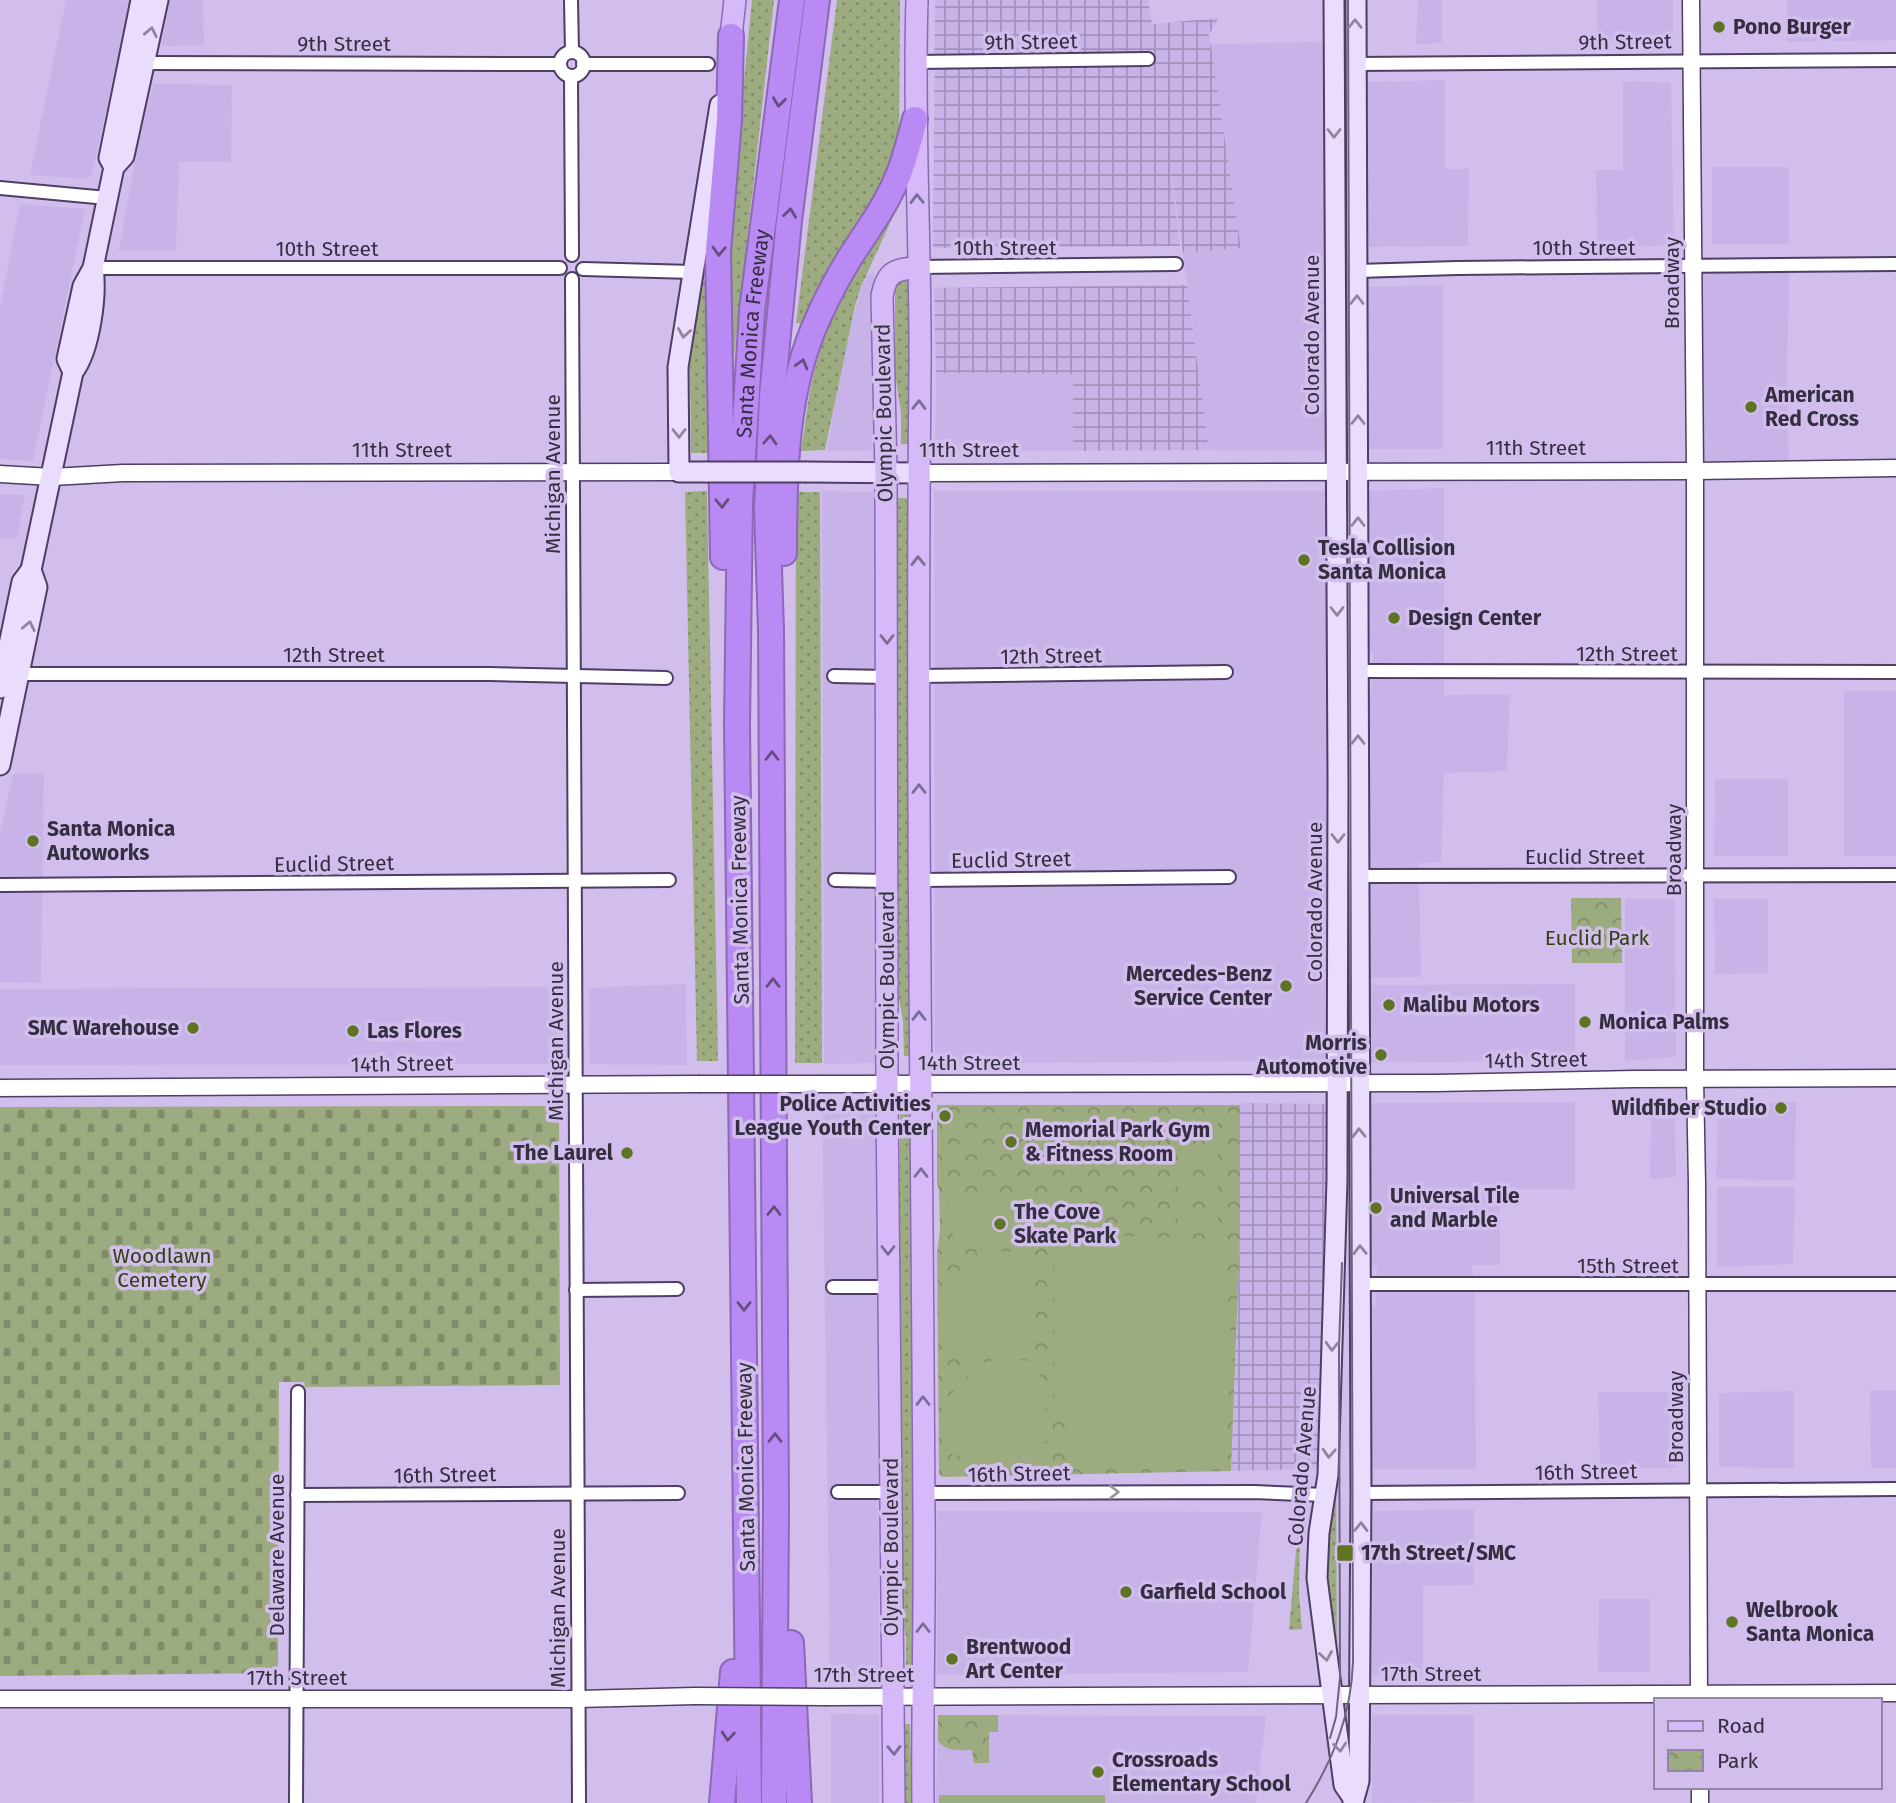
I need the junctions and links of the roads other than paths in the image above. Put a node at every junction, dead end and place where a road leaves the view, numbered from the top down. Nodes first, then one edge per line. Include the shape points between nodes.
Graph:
1 (141, 0) edge
2 (158, 0) edge
3 (571, 0) edge
4 (735, 0) edge
5 (791, 0) edge
6 (817, 0) edge
7 (917, 0) edge
8 (1334, 0) edge
9 (1356, 0) edge
10 (1691, 0) edge
11 (731, 36) junction
12 (572, 52) junction
13 (1148, 59) dead end
14 (1692, 60) junction
15 (1896, 60) edge
16 (915, 62) junction
17 (136, 63) junction
18 (560, 64) junction
19 (583, 64) junction
20 (708, 64) dead end
21 (1355, 64) junction
22 (571, 76) junction
23 (915, 119) junction
24 (0, 188) edge
25 (107, 198) junction
26 (572, 255) junction
27 (1176, 264) dead end
28 (1896, 264) edge
29 (919, 267) junction
30 (1693, 267) junction
31 (93, 268) junction
32 (560, 268) junction
33 (583, 269) junction
34 (1357, 271) junction
35 (693, 272) junction
36 (572, 279) junction
37 (1896, 468) edge
38 (1336, 471) junction
39 (1695, 471) junction
40 (679, 472) junction
41 (1358, 472) junction
42 (573, 473) junction
43 (886, 473) junction
44 (918, 473) junction
45 (0, 474) edge
46 (52, 477) junction
47 (771, 630) junction
48 (1358, 671) junction
49 (1226, 672) dead end
50 (1695, 673) junction
51 (1896, 673) edge
52 (574, 676) junction
53 (834, 676) dead end
54 (918, 676) junction
55 (887, 677) junction
56 (666, 678) dead end
57 (7, 679) edge
58 (737, 724) junction
59 (0, 765) edge
60 (1896, 875) edge
61 (1359, 876) junction
62 (1696, 876) junction
63 (1229, 877) dead end
64 (669, 880) dead end
65 (835, 880) dead end
66 (920, 880) junction
67 (575, 881) junction
68 (888, 881) junction
69 (0, 885) edge
70 (1695, 1079) junction
71 (1896, 1079) edge
72 (575, 1083) junction
73 (1338, 1083) junction
74 (1359, 1083) junction
75 (887, 1084) junction
76 (919, 1084) junction
77 (0, 1088) edge
78 (1361, 1284) junction
79 (1896, 1284) edge
80 (1697, 1285) junction
81 (833, 1287) dead end
82 (888, 1287) junction
83 (677, 1289) dead end
84 (576, 1290) junction
85 (298, 1392) dead end
86 (745, 1473) junction
87 (1698, 1489) junction
88 (1896, 1489) edge
89 (838, 1492) dead end
90 (891, 1492) junction
91 (577, 1493) junction
92 (678, 1493) dead end
93 (923, 1493) junction
94 (1362, 1493) junction
95 (1325, 1494) junction
96 (297, 1495) junction
97 (776, 1507) junction
98 (1896, 1693) edge
99 (1332, 1695) junction
100 (922, 1696) junction
101 (1360, 1696) junction
102 (893, 1697) junction
103 (1699, 1697) edge
104 (0, 1699) edge
105 (295, 1699) junction
106 (578, 1699) junction
107 (1353, 1800) edge
108 (296, 1803) edge
109 (579, 1803) edge
110 (722, 1803) edge
111 (749, 1803) edge
112 (774, 1803) edge
113 (799, 1803) edge
114 (894, 1803) edge
115 (923, 1803) edge

1 - 17 main road
17 -> 2 main road
3 - 12 street
4 - 11 main road
5 -> 58 highway, Santa Monica Freeway via 752,311 740,502
47 -> 6 highway, Santa Monica Freeway via 766,508 772,396
7 - 16 main road, Olympic Boulevard
8 -> 38 main road, Colorado Avenue
21 -> 9 main road, Colorado Avenue
10 - 14 street, Broadway
11 - 35 main road
11 -> 58 highway via 719,251 719,375 725,662
12 - 18 street via 562,57
12 - 19 street via 579,54
13 - 16 street, 9th Street
14 - 15 street, 9th Street
14 - 21 street, 9th Street
14 - 30 street, Broadway
16 - 23 main road, Olympic Boulevard
17 - 18 street, 9th Street
17 - 25 main road via 109,158 114,167
18 - 22 street via 564,74
19 - 20 street
19 - 22 street via 578,74
21 - 34 main road, Colorado Avenue
22 - 26 street
29 -> 23 main road, Olympic Boulevard
47 -> 23 highway via 784,591 788,445 799,374 834,285 898,177
24 - 25 street
25 - 31 main road
26 - 32 street via 562,260
26 - 33 street via 581,260
27 - 29 street, 10th Street
28 - 30 street, 10th Street
29 - 43 main road, Olympic Boulevard via 892,272 882,296
44 -> 29 main road, Olympic Boulevard
30 - 34 street, 10th Street
30 - 39 street, Broadway
31 - 32 street, 10th Street
31 - 46 main road via 96,287 87,336 82,361 73,372
32 - 36 street
33 - 35 street
33 - 36 street
41 -> 34 main road, Colorado Avenue
35 -> 40 main road via 678,367
36 - 42 street, Michigan Avenue
37 - 39 street, 11th Street
38 - 41 street, 11th Street
38 - 44 street, 11th Street
38 -> 73 main road, Colorado Avenue
39 - 41 street, 11th Street
39 - 50 street, Broadway
40 - 42 street, 11th Street
40 - 43 main road, 11th Street, bridge
48 -> 41 main road, Colorado Avenue
42 - 46 street, 11th Street
42 - 52 street, Michigan Avenue
43 - 44 main road, 11th Street
43 -> 55 main road, Olympic Boulevard
54 -> 44 main road, Olympic Boulevard
45 - 46 street, 11th Street
46 - 57 main road via 31,570 37,587
97 -> 47 highway, Santa Monica Freeway
48 - 50 street, 12th Street
61 -> 48 main road, Colorado Avenue
49 - 54 street, 12th Street
50 - 51 street, 12th Street
50 - 62 street, Broadway
52 - 56 street, 12th Street
52 - 57 street, 12th Street
52 - 67 street, Michigan Avenue
53 - 55 street
66 -> 54 main road, Olympic Boulevard
55 - 68 main road, Olympic Boulevard
57 - 59 main road
58 -> 86 highway, Santa Monica Freeway
60 - 62 street, Euclid Street
61 - 62 street, Euclid Street
61 - 74 main road, Colorado Avenue
62 - 70 street, Broadway
63 - 66 street, Euclid Street
64 - 67 street, Euclid Street
65 - 68 street
76 -> 66 main road, Olympic Boulevard
67 - 69 street, Euclid Street
67 - 72 street, Michigan Avenue
68 - 75 main road, Olympic Boulevard
70 - 71 street, 14th Street
70 - 74 street, 14th Street
70 - 80 street, Broadway
72 - 75 street, 14th Street, bridge
72 - 77 street, 14th Street
72 - 84 street, Michigan Avenue
73 - 74 street, 14th Street
73 - 76 street, 14th Street
73 -> 95 main road, Colorado Avenue
78 -> 74 main road, Colorado Avenue
75 - 76 street, 14th Street
75 -> 82 main road, Olympic Boulevard
93 -> 76 main road, Olympic Boulevard
78 - 80 street, 15th Street
78 - 94 main road, Colorado Avenue
79 - 80 street, 15th Street
80 - 87 street, Broadway
81 - 82 street
82 - 90 main road, Olympic Boulevard
83 - 84 street
84 - 91 street, Michigan Avenue
85 - 96 street, Delaware Avenue
86 -> 110 highway via 736,1513 733,1678
86 - 111 highway, Santa Monica Freeway
87 - 88 street, 16th Street
87 - 94 street, 16th Street
87 - 103 street, Broadway
89 - 90 street
90 - 102 main road, Olympic Boulevard
91 - 92 street, 16th Street
91 - 96 street, 16th Street
91 - 106 street, Michigan Avenue
93 -> 95 street, 16th Street
100 -> 93 main road, Olympic Boulevard
101 -> 94 main road, Colorado Avenue
95 -> 99 main road, Colorado Avenue via 1317,1578
96 - 105 street, Delaware Avenue
97 - 112 highway, Santa Monica Freeway
97 - 113 highway via 790,1629
98 - 103 street, 17th Street
99 - 100 street, 17th Street
99 - 101 street, 17th Street
99 -> 107 main road, Colorado Avenue via 1344,1785
100 - 102 street, 17th Street
100 - 115 main road, Olympic Boulevard
101 - 103 street, 17th Street
101 - 107 main road, Colorado Avenue via 1359,1781
102 - 106 street, 17th Street, bridge
102 -> 114 main road, Olympic Boulevard
104 - 105 street, 17th Street
105 - 106 street, 17th Street
105 - 108 street, Delaware Avenue
106 - 109 street, Michigan Avenue

